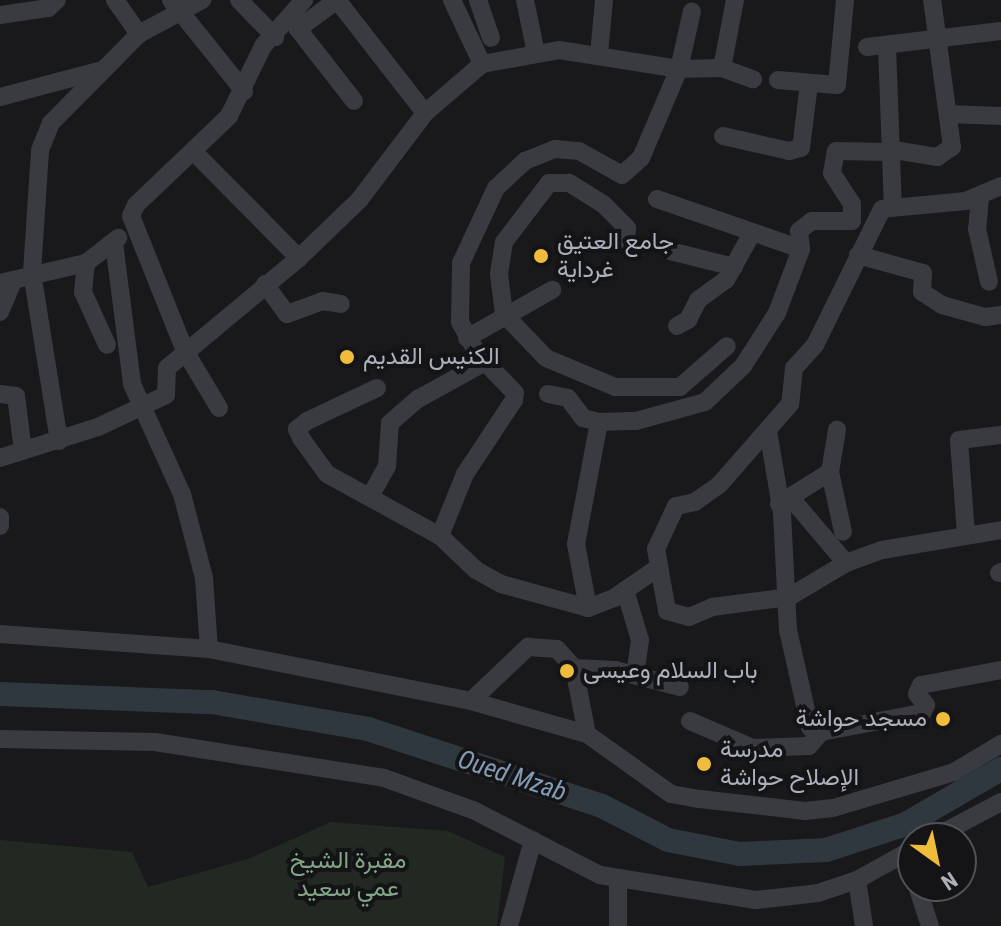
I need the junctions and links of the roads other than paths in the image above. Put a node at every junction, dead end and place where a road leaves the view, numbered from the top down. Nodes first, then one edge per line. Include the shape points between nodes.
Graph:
1 (57, 0) edge
2 (115, 0) edge
3 (202, 0) edge
4 (239, 0) edge
5 (304, 0) edge
6 (337, 0) edge
7 (452, 0) edge
8 (478, 0) edge
9 (525, 0) edge
10 (604, 0) edge
11 (735, 0) edge
12 (845, 0) edge
13 (932, 0) edge
14 (174, 5) edge
15 (692, 11) dead end
16 (0, 15) edge
17 (484, 19) junction
18 (467, 30) junction
19 (1001, 31) edge
20 (139, 34) junction
21 (275, 37) junction
22 (491, 38) dead end
23 (934, 41) junction
24 (887, 46) junction
25 (867, 47) dead end
26 (536, 53) junction
27 (599, 54) junction
28 (482, 64) junction
29 (111, 68) junction
30 (722, 68) junction
31 (679, 69) junction
32 (753, 79) dead end
33 (778, 80) dead end
34 (809, 84) junction
35 (244, 91) junction
36 (0, 97) edge
37 (354, 101) dead end
38 (425, 113) junction
39 (948, 114) junction
40 (1001, 116) edge
41 (723, 136) dead end
42 (193, 151) junction
43 (888, 151) junction
44 (1001, 186) edge
45 (980, 197) junction
46 (657, 199) dead end
47 (893, 206) junction
48 (131, 225) junction
49 (752, 233) junction
50 (626, 240) dead end
51 (114, 243) junction
52 (801, 249) junction
53 (670, 251) dead end
54 (858, 255) junction
55 (299, 258) junction
56 (86, 263) junction
57 (734, 267) junction
58 (32, 272) junction
59 (6, 282) edge
60 (989, 282) dead end
61 (265, 284) junction
62 (552, 290) dead end
63 (341, 304) dead end
64 (0, 312) edge
65 (504, 314) junction
66 (1001, 315) edge
67 (677, 326) dead end
68 (107, 345) dead end
69 (727, 346) dead end
70 (185, 351) junction
71 (377, 388) dead end
72 (0, 394) edge
73 (548, 394) dead end
74 (143, 404) junction
75 (219, 408) dead end
76 (599, 422) junction
77 (837, 430) dead end
78 (768, 431) junction
79 (1001, 435) edge
80 (59, 441) junction
81 (23, 451) junction
82 (0, 458) edge
83 (830, 472) junction
84 (371, 495) junction
85 (784, 501) junction
86 (0, 517) edge
87 (0, 526) edge
88 (1001, 530) edge
89 (843, 532) dead end
90 (966, 534) junction
91 (440, 536) junction
92 (846, 563) junction
93 (659, 567) junction
94 (625, 590) junction
95 (789, 597) junction
96 (588, 608) junction
97 (0, 634) edge
98 (209, 649) junction
99 (574, 668) junction
100 (1001, 670) edge
101 (635, 676) junction
102 (680, 687) dead end
103 (471, 701) junction
104 (690, 721) dead end
105 (810, 728) dead end
106 (587, 734) junction
107 (0, 739) edge
108 (1001, 744) edge
109 (1001, 802) edge
110 (963, 822) edge
111 (533, 840) junction
112 (897, 858) edge
113 (618, 880) junction
114 (857, 880) junction
115 (922, 902) edge
116 (509, 926) edge
117 (618, 926) edge
118 (864, 926) edge
119 (930, 926) edge

1 - 16 street via 48,8
2 - 20 street
3 - 14 street
4 - 21 street
5 - 21 street
6 - 37 street via 298,29
6 - 38 street
7 - 18 street
8 - 17 street
9 - 26 street
10 - 27 street
11 - 30 street
12 - 34 street via 839,82 831,87
13 - 23 street
14 - 20 street
14 - 35 street
15 - 31 street
17 - 18 street
17 - 22 street
18 - 28 street
19 - 23 street
20 - 29 street
21 - 35 street via 245,77
23 - 24 street
23 - 39 street
24 - 25 street
24 - 43 street
26 - 27 street
26 - 28 street
27 - 31 street
28 - 38 street
29 - 36 street
29 - 58 street via 51,123 35,187
30 - 31 street
30 - 32 street
31 - 65 street via 644,154 622,175 567,148 541,153 508,172 485,205 461,263 458,300 472,344
33 - 34 street
34 - 41 street via 801,148 789,151
35 - 42 street via 229,116
38 - 55 street via 360,199
39 - 40 street
39 - 43 street via 953,141 945,155
42 - 48 street via 136,205
42 - 55 street
43 - 47 street
43 - 52 street via 836,151 832,173 852,204 852,221 805,223 799,231
44 - 45 street
45 - 47 street
45 - 60 street via 977,229
46 - 49 street
47 - 54 street via 882,209
48 - 51 street
48 - 70 street
49 - 52 street
49 - 57 street
50 - 65 street via 627,228 603,204 569,183 549,183 504,242 499,274
51 - 56 street
51 - 74 street via 132,384
52 - 76 street via 777,313 747,361 705,402 636,421
53 - 57 street
54 - 66 street via 923,273 922,292 942,305 985,317
54 - 78 street via 815,345 794,368 790,404
55 - 61 street
56 - 58 street
56 - 68 street via 83,292
57 - 67 street via 719,289 698,300 688,320
58 - 59 street
58 - 80 street
59 - 64 street
61 - 63 street via 287,314 322,301
61 - 70 street
62 - 65 street
65 - 69 street via 546,358 615,387 680,387
70 - 74 street via 165,372 166,395
70 - 75 street
71 - 84 street via 297,429 327,474
72 - 81 street via 16,396
73 - 76 street via 568,398 583,418
74 - 80 street
74 - 98 street via 182,494 204,578
76 - 96 street via 576,544
77 - 83 street
78 - 85 street
78 - 93 street via 719,485 695,502 676,506 657,543
79 - 90 street via 959,440
80 - 81 street
81 - 82 street
83 - 85 street
83 - 89 street
84 - 91 street
84 - 91 street via 387,466 390,423 418,399 485,362 515,393 514,400 465,474
85 - 92 street
85 - 95 street
86 - 87 street
88 - 90 street
90 - 92 street via 882,550
91 - 96 street via 476,570 501,584
92 - 95 street
93 - 94 street
93 - 95 street via 669,613 689,617 712,607
94 - 96 street
94 - 101 street via 640,640
95 - 105 street via 788,630
97 - 98 street
98 - 103 street
99 - 101 street
99 - 103 street via 557,649 525,648
99 - 106 street
100 - 104 street via 921,685 917,694 926,705 922,713 821,732 809,746 753,748
101 - 102 street
103 - 106 street
106 - 108 street via 675,796 805,811 879,798 925,783
107 - 111 street via 155,742 358,773 473,810
109 - 110 street
111 - 113 street
111 - 116 street
112 - 114 street
113 - 114 street via 756,900 794,898
113 - 117 street
114 - 118 street
115 - 119 street

